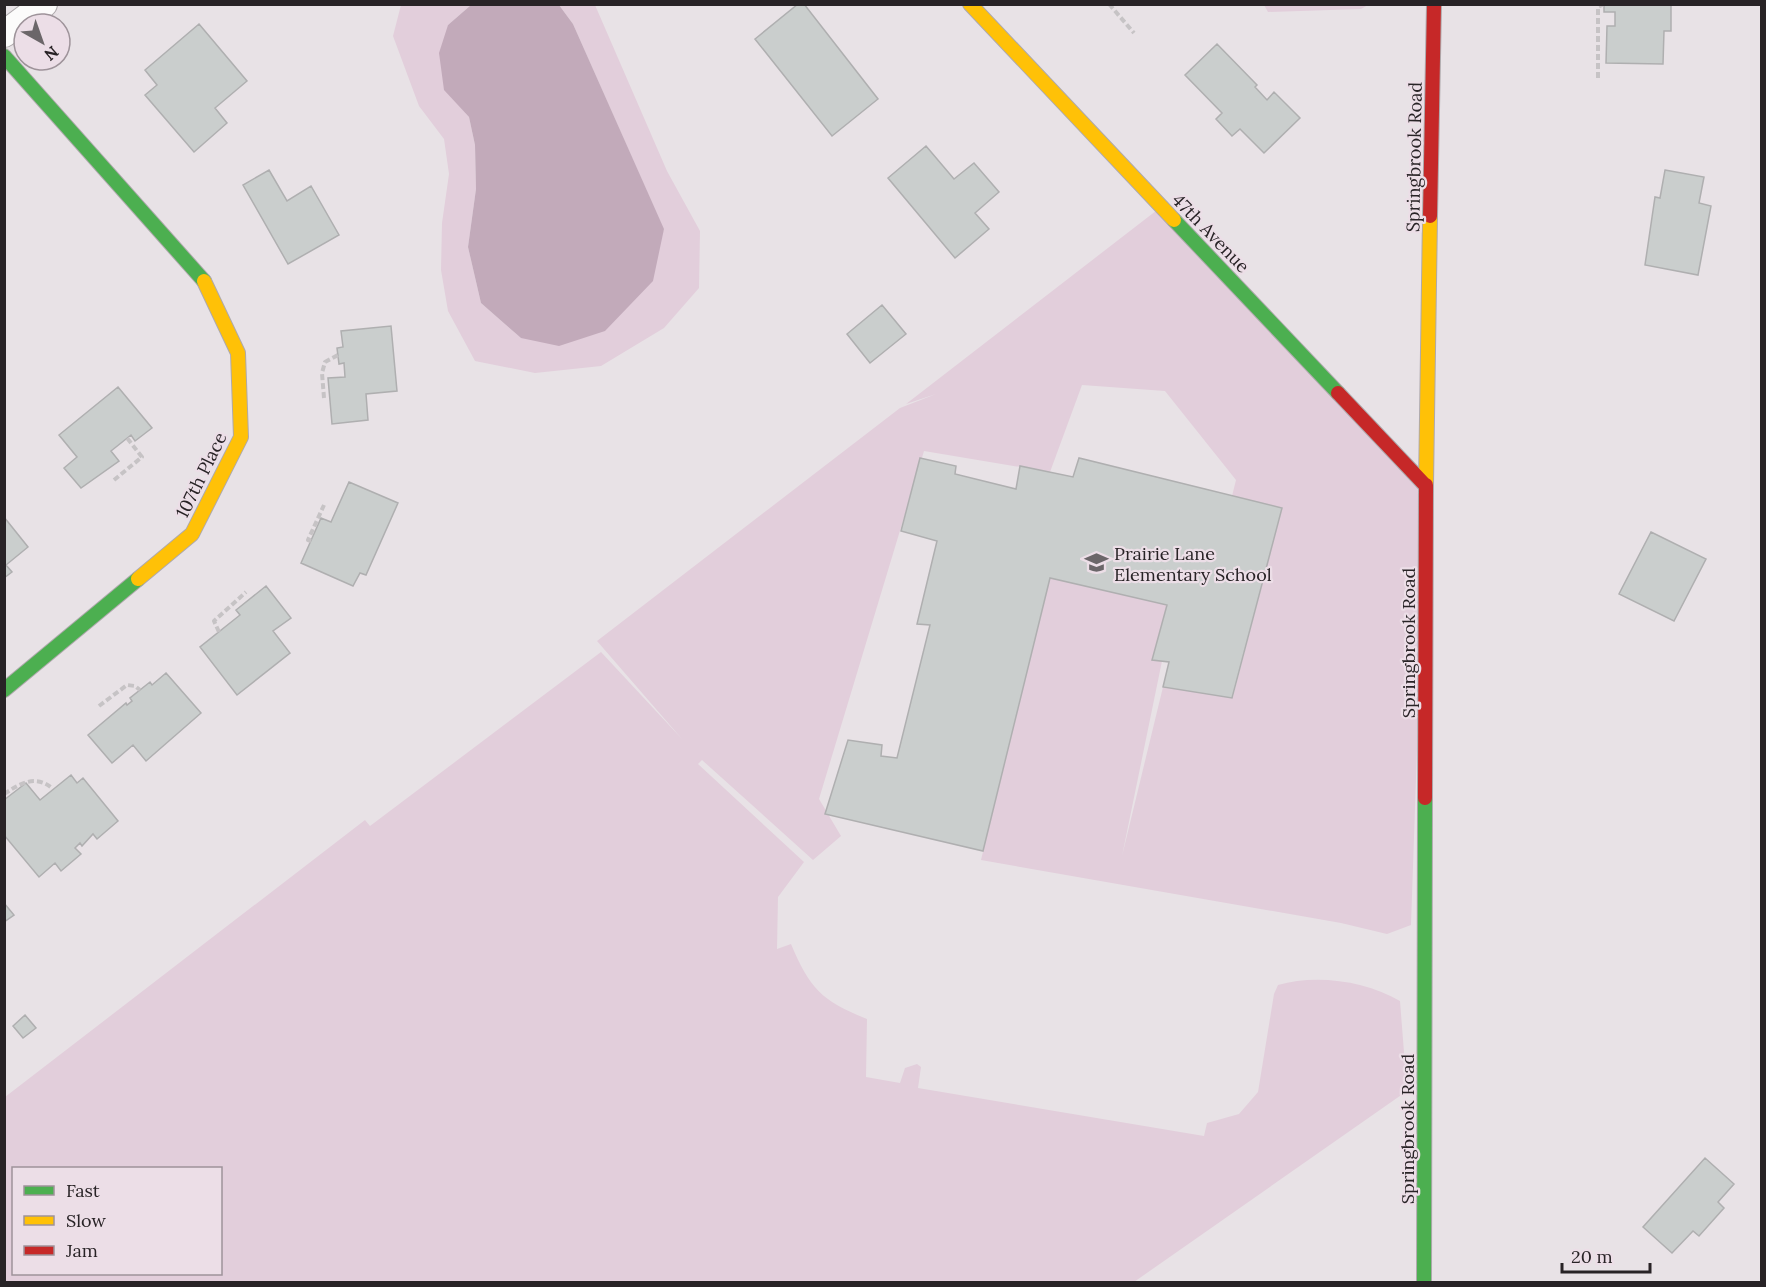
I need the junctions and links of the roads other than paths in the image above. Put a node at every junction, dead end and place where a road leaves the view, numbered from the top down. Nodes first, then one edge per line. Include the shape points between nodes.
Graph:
1 (44, 4) edge
2 (970, 4) edge
3 (1434, 4) edge
4 (4, 34) edge
5 (4, 56) edge
6 (1426, 486) junction
7 (4, 690) edge
8 (1424, 1282) edge

1 - 4 street
2 - 6 street, 47th Avenue
3 - 6 street, Springbrook Road
5 - 7 street, 107th Place via 207,285 238,353 241,438 192,534
6 - 8 street, Springbrook Road

